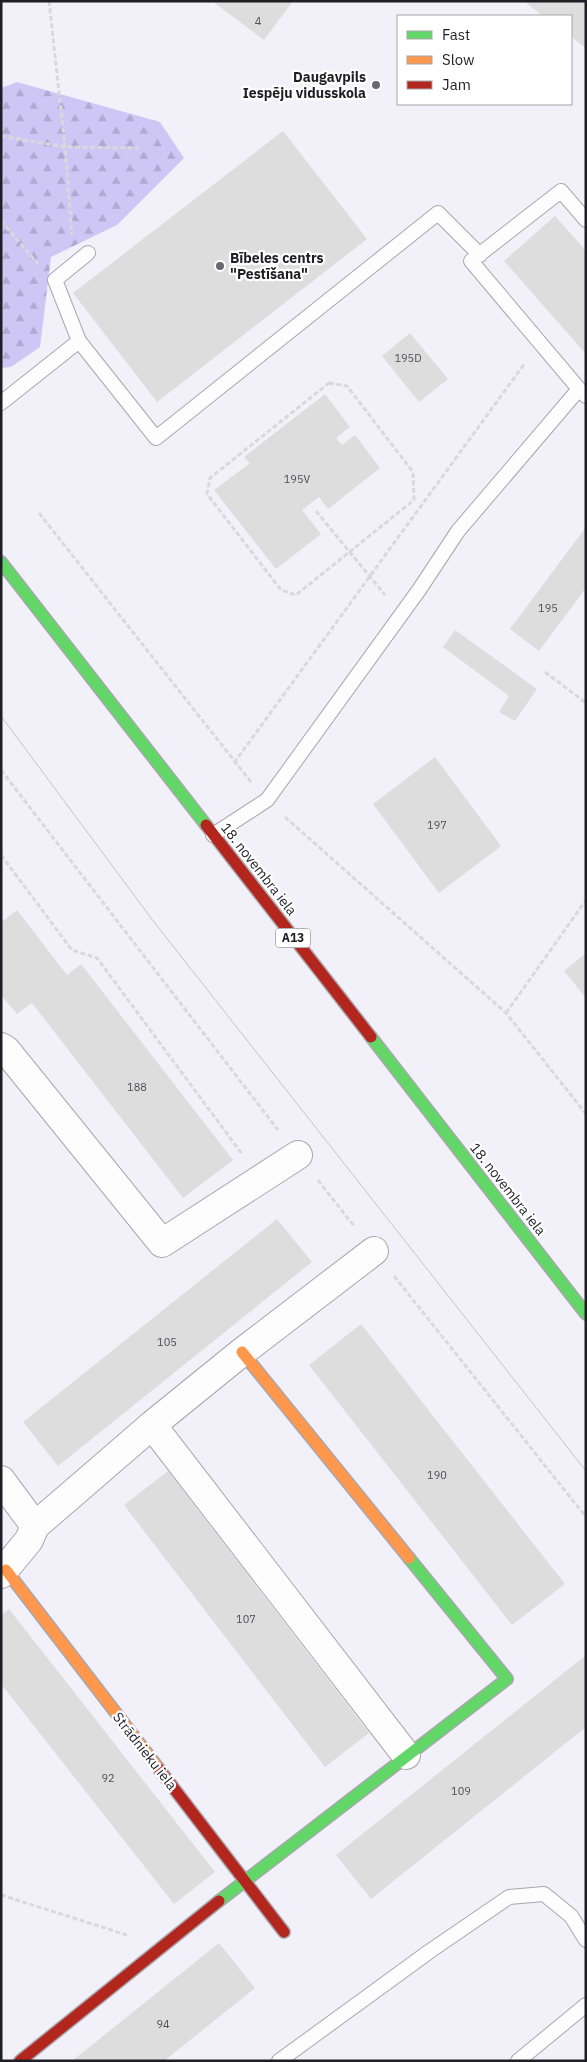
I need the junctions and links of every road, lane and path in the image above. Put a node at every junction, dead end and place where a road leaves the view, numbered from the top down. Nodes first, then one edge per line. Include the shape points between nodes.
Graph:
1 (49, 1) edge
2 (1, 136) edge
3 (65, 147) junction
4 (139, 148) dead end
5 (586, 220) edge
6 (1, 221) edge
7 (88, 254) dead end
8 (480, 255) junction
9 (74, 265) junction
10 (55, 280) junction
11 (79, 341) junction
12 (540, 343) junction
13 (582, 393) edge
14 (1, 403) edge
15 (316, 511) dead end
16 (39, 513) dead end
17 (350, 552) junction
18 (1, 562) edge
19 (370, 576) junction
20 (402, 615) junction
21 (545, 672) dead end
22 (586, 703) edge
23 (234, 763) junction
24 (267, 800) junction
25 (213, 834) junction
26 (1, 855) edge
27 (586, 900) edge
28 (506, 1014) junction
29 (1, 1046) edge
30 (586, 1114) edge
31 (298, 1155) dead end
32 (261, 1179) junction
33 (374, 1250) dead end
34 (586, 1314) edge
35 (242, 1352) junction
36 (152, 1424) junction
37 (1, 1480) edge
38 (35, 1526) junction
39 (4, 1572) edge
40 (406, 1755) junction
41 (245, 1880) junction
42 (1, 1895) edge
43 (284, 1932) dead end
44 (586, 1940) edge
45 (162, 1946) junction
46 (586, 2005) edge
47 (20, 2061) edge
48 (279, 2061) edge
49 (518, 2061) edge

1 - 3 path
2 - 3 path
3 - 4 path
3 - 9 path
5 - 8 lane via 561,192
6 - 10 path
7 - 9 lane
8 - 11 lane via 438,213 156,438
8 - 12 lane via 472,261
9 - 10 lane
10 - 11 lane
11 - 14 lane
12 - 13 lane
12 - 19 path
13 - 20 lane via 458,531
15 - 17 path
16 - 23 path
17 - 17 path via 296,595 281,590 207,494 210,478 329,383 347,386 413,472 414,500
17 - 19 path
18 - 25 street, 18. novembra iela / A13
19 - 20 path
19 - 23 path
20 - 24 lane
21 - 22 path
23 - 24 path
24 - 25 lane
24 - 28 path
25 - 34 street, 18. novembra iela / A13
26 - 32 path via 72,950 97,958
27 - 28 path
28 - 30 path
29 - 32 street via 162,1243
31 - 32 street
33 - 35 street
35 - 36 street
35 - 40 street via 507,1679
36 - 38 street
36 - 40 street
37 - 38 street
38 - 39 street via 29,1540
39 - 41 street, Strādnieku iela
40 - 41 street
41 - 43 street, Strādnieku iela
41 - 45 street
42 - 45 path
44 - 48 lane via 571,1916 544,1894 509,1897
45 - 47 street
46 - 49 lane

